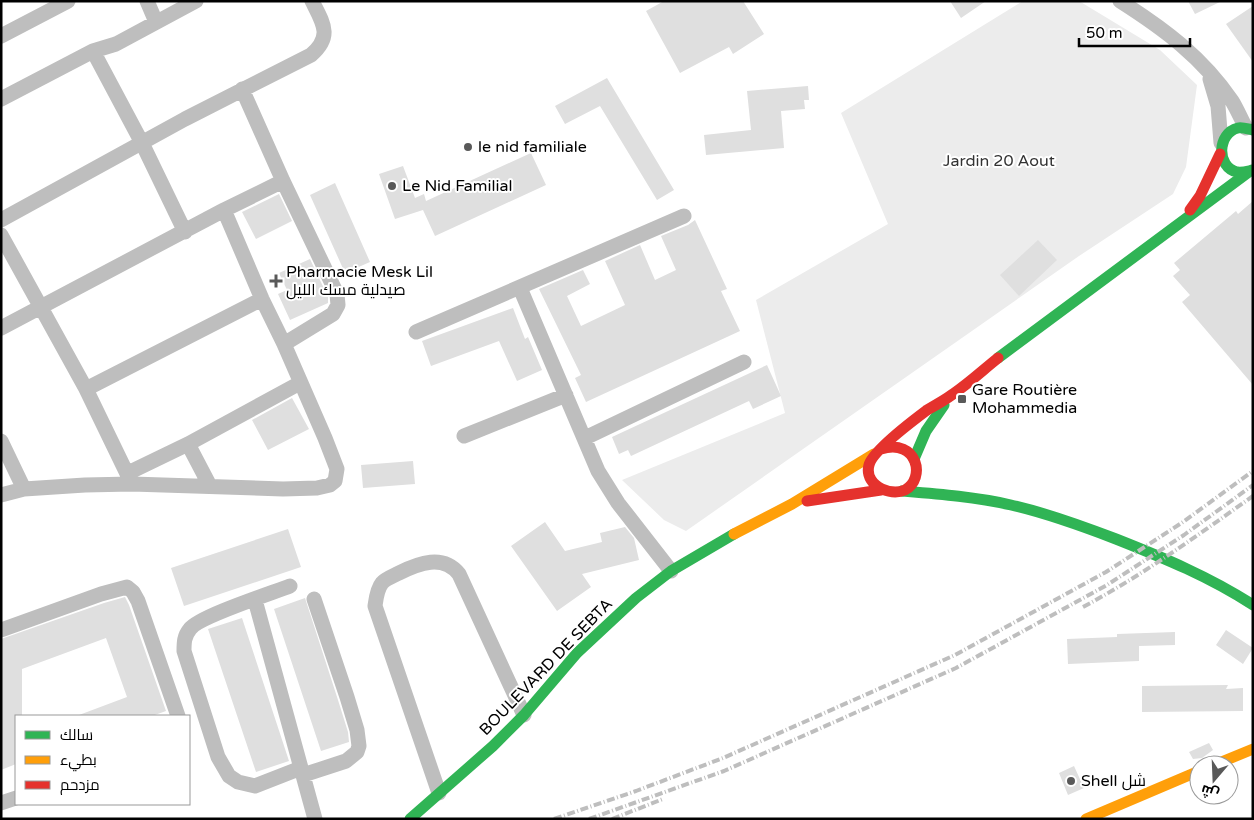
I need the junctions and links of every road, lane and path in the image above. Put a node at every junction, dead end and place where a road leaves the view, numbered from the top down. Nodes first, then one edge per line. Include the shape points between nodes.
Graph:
1 (68, 1) edge
2 (146, 1) edge
3 (196, 1) edge
4 (312, 1) edge
5 (1126, 3) edge
6 (156, 22) junction
7 (1, 36) edge
8 (93, 51) junction
9 (1208, 70) junction
10 (242, 89) junction
11 (1, 99) edge
12 (1250, 129) edge
13 (142, 143) junction
14 (1221, 148) junction
15 (1251, 170) edge
16 (283, 181) junction
17 (224, 210) junction
18 (684, 216) dead end
19 (1, 220) edge
20 (1180, 222) junction
21 (185, 232) junction
22 (1, 235) edge
23 (520, 288) junction
24 (262, 299) junction
25 (40, 308) junction
26 (1, 328) edge
27 (416, 332) dead end
28 (284, 344) junction
29 (744, 362) dead end
30 (300, 383) junction
31 (86, 389) junction
32 (566, 395) junction
33 (952, 395) junction
34 (464, 436) dead end
35 (585, 438) junction
36 (1, 441) edge
37 (188, 444) junction
38 (878, 451) junction
39 (915, 463) junction
40 (130, 479) junction
41 (210, 486) junction
42 (24, 489) junction
43 (881, 490) junction
44 (902, 491) junction
45 (1, 495) edge
46 (976, 500) junction
47 (792, 504) junction
48 (671, 571) junction
49 (290, 586) dead end
50 (314, 599) dead end
51 (255, 600) junction
52 (1253, 605) edge
53 (1, 630) edge
54 (178, 715) edge
55 (524, 715) junction
56 (1253, 750) edge
57 (1239, 755) edge
58 (302, 772) junction
59 (1189, 775) edge
60 (439, 793) junction
61 (15, 798) edge
62 (1, 803) edge
63 (315, 819) edge
64 (410, 819) edge
65 (1086, 819) edge

1 - 7 street
2 - 6 street
3 - 6 street
4 - 10 street via 324,32 322,45 311,55
5 - 9 street via 1182,44
6 - 8 street via 116,44
8 - 11 street
8 - 13 street
9 - 12 street
9 - 14 street via 1218,106
10 - 13 street
10 - 16 street
12 - 14 street via 1231,131 1225,136
13 - 19 street
13 - 21 street
14 - 15 street via 1222,160 1231,169 1237,172
14 - 20 street via 1200,196
15 - 20 street
16 - 17 street
16 - 28 street via 337,294 338,305 328,318
17 - 21 street
17 - 24 street
18 - 23 street
20 - 33 street
21 - 25 street
22 - 25 street
23 - 27 street
23 - 32 street
24 - 28 street
24 - 31 street
25 - 26 street
25 - 31 street
28 - 30 street
29 - 35 street
30 - 37 street
30 - 41 street via 337,469 335,481 330,485 305,488
31 - 40 street
32 - 34 street
32 - 35 street
33 - 38 street, BOULEVARD DE SEBTA via 918,417
33 - 39 street via 932,421 918,447
35 - 48 street via 606,486
36 - 42 street
37 - 40 street
37 - 41 street
38 - 39 street via 896,446 910,453
38 - 43 street via 869,463 869,474
38 - 47 street, BOULEVARD DE SEBTA
39 - 44 street via 913,481
39 - 46 street via 933,480
40 - 41 street via 186,487
40 - 42 street
42 - 45 street
43 - 44 street
43 - 47 street, BOULEVARD DE SEBTA
44 - 46 street
46 - 52 street via 1042,514 1132,546 1181,566
47 - 48 street, BOULEVARD DE SEBTA via 747,526
48 - 55 street, BOULEVARD DE SEBTA via 636,598 577,653
49 - 51 street
50 - 58 street via 347,697 359,746 346,761
51 - 58 street
51 - 58 street via 192,626 184,640 184,651 218,757 229,776 255,786
53 - 54 street via 101,594 130,588 138,601
55 - 60 street, BOULEVARD DE SEBTA
55 - 60 street via 460,574 454,568 448,564 415,564 382,582 375,606
56 - 57 street
58 - 63 street
59 - 65 street
60 - 64 street, BOULEVARD DE SEBTA
61 - 62 street

